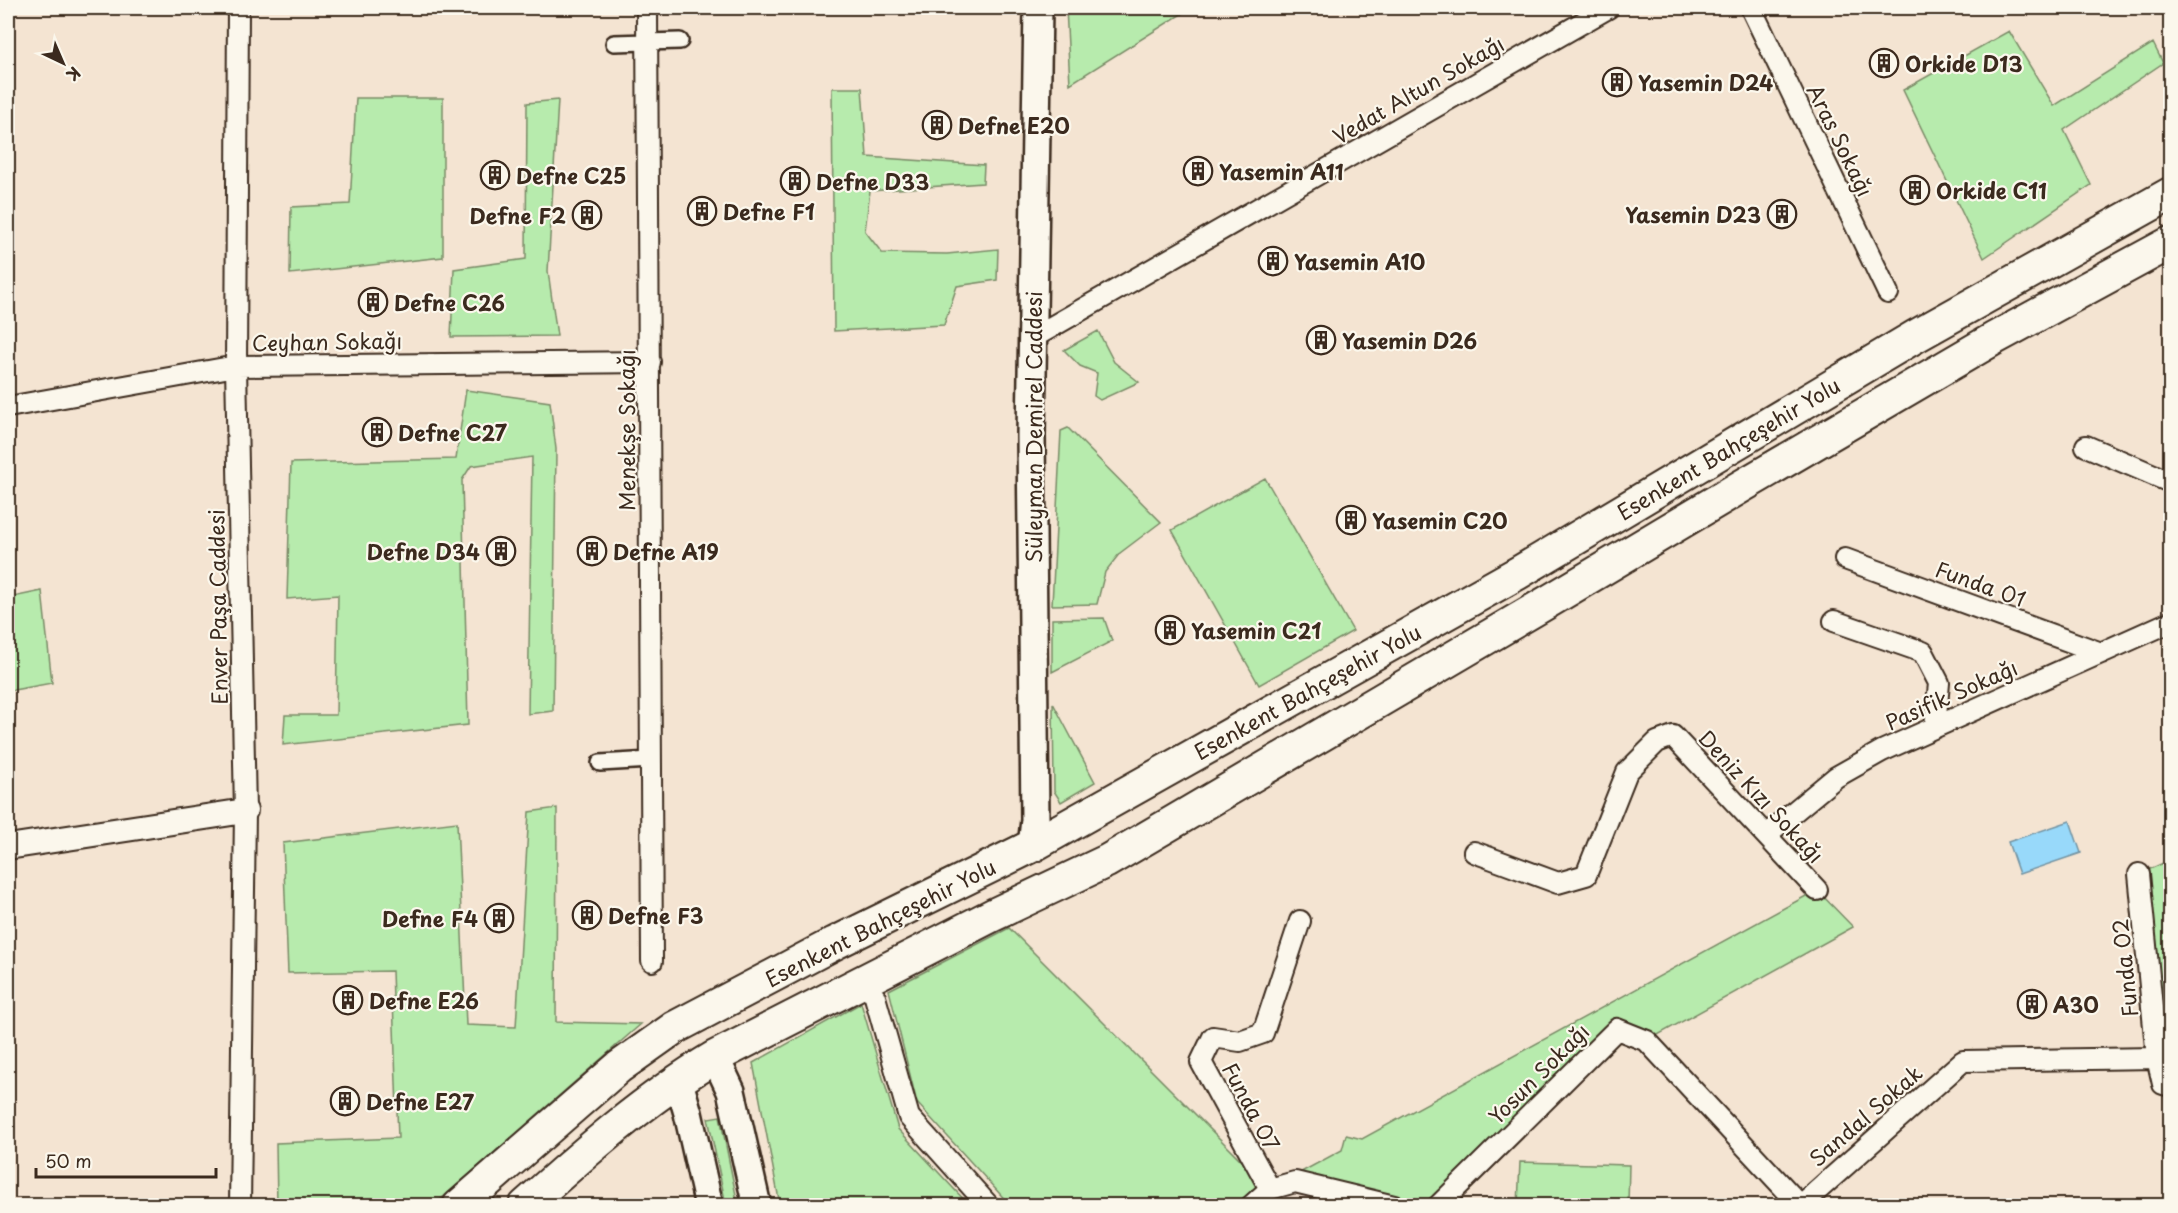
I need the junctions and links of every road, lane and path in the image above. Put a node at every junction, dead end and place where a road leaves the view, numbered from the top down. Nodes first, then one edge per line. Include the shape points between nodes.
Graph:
1 (238, 8) edge
2 (647, 8) edge
3 (1038, 8) edge
4 (1608, 8) edge
5 (1751, 8) edge
6 (680, 41) dead end
7 (647, 42) junction
8 (614, 43) dead end
9 (2170, 194) edge
10 (2170, 243) edge
11 (1888, 293) dead end
12 (1034, 336) junction
13 (650, 362) junction
14 (236, 366) junction
15 (8, 407) edge
16 (2086, 446) dead end
17 (2170, 482) edge
18 (1845, 559) dead end
19 (1834, 621) dead end
20 (2170, 622) edge
21 (2101, 653) junction
22 (1935, 727) junction
23 (651, 760) junction
24 (600, 763) dead end
25 (245, 811) junction
26 (1766, 835) junction
27 (1032, 846) junction
28 (8, 847) edge
29 (1474, 852) dead end
30 (1089, 870) junction
31 (2139, 874) dead end
32 (1817, 890) dead end
33 (1008, 908) junction
34 (1300, 921) dead end
35 (652, 961) dead end
36 (875, 997) dead end
37 (674, 1028) junction
38 (715, 1057) junction
39 (2157, 1058) junction
40 (678, 1079) junction
41 (2170, 1086) edge
42 (1270, 1189) junction
43 (1800, 1205) edge
44 (240, 1206) edge
45 (459, 1206) edge
46 (525, 1206) edge
47 (709, 1206) edge
48 (757, 1206) edge
49 (989, 1206) edge
50 (1251, 1206) edge
51 (1394, 1206) edge
52 (1438, 1206) edge

1 - 14 street, Enver Paşa Caddesi
2 - 7 street, Menekşe Sokağı
3 - 12 main road, Süleyman Demirel Caddesi
4 - 12 street, Vedat Altun Sokağı
5 - 11 street, Aras Sokağı
6 - 7 street
7 - 8 street
7 - 13 street, Menekşe Sokağı
9 - 27 main road, Esenkent Bahçeşehir Yolu via 1916,336 1508,579
10 - 30 main road, Esenkent Bahçeşehir Yolu via 1975,350
12 - 27 main road, Süleyman Demirel Caddesi
13 - 14 street, Ceyhan Sokağı
13 - 23 street, Menekşe Sokağı
14 - 15 street, Ceyhan Sokağı
14 - 25 street, Enver Paşa Caddesi
16 - 17 street
18 - 21 street, Funda 01
19 - 22 street via 1923,652 1939,683
20 - 21 street, Pasifik Sokağı
21 - 22 street, Pasifik Sokağı
22 - 26 street, Pasifik Sokağı via 1836,777
23 - 24 street
23 - 35 street, Menekşe Sokağı
25 - 28 street
25 - 44 street, Enver Paşa Caddesi
26 - 29 street, Deniz Kızı Sokağı via 1674,736 1657,742 1627,772 1586,875 1558,883
26 - 32 street, Deniz Kızı Sokağı
27 - 30 main road via 1050,863
27 - 33 main road via 1023,884
27 - 37 main road, Esenkent Bahçeşehir Yolu
30 - 33 main road, Esenkent Bahçeşehir Yolu
31 - 39 street, Funda 02
33 - 38 main road, Esenkent Bahçeşehir Yolu
34 - 42 street, Funda 07 via 1263,1033 1240,1041 1213,1037 1201,1062
36 - 49 street via 909,1117
37 - 38 main road
37 - 40 main road
37 - 45 main road, Esenkent Bahçeşehir Yolu via 619,1066
38 - 40 main road, Esenkent Bahçeşehir Yolu
38 - 48 main road via 731,1091
39 - 41 street, Funda 02 via 2163,1084
39 - 43 street, Sandal Sokak via 1963,1061
40 - 46 main road, Esenkent Bahçeşehir Yolu via 617,1125
40 - 47 main road
42 - 50 street
42 - 51 street via 1295,1182
43 - 52 street, Yosun Sokağı via 1647,1041 1617,1029

